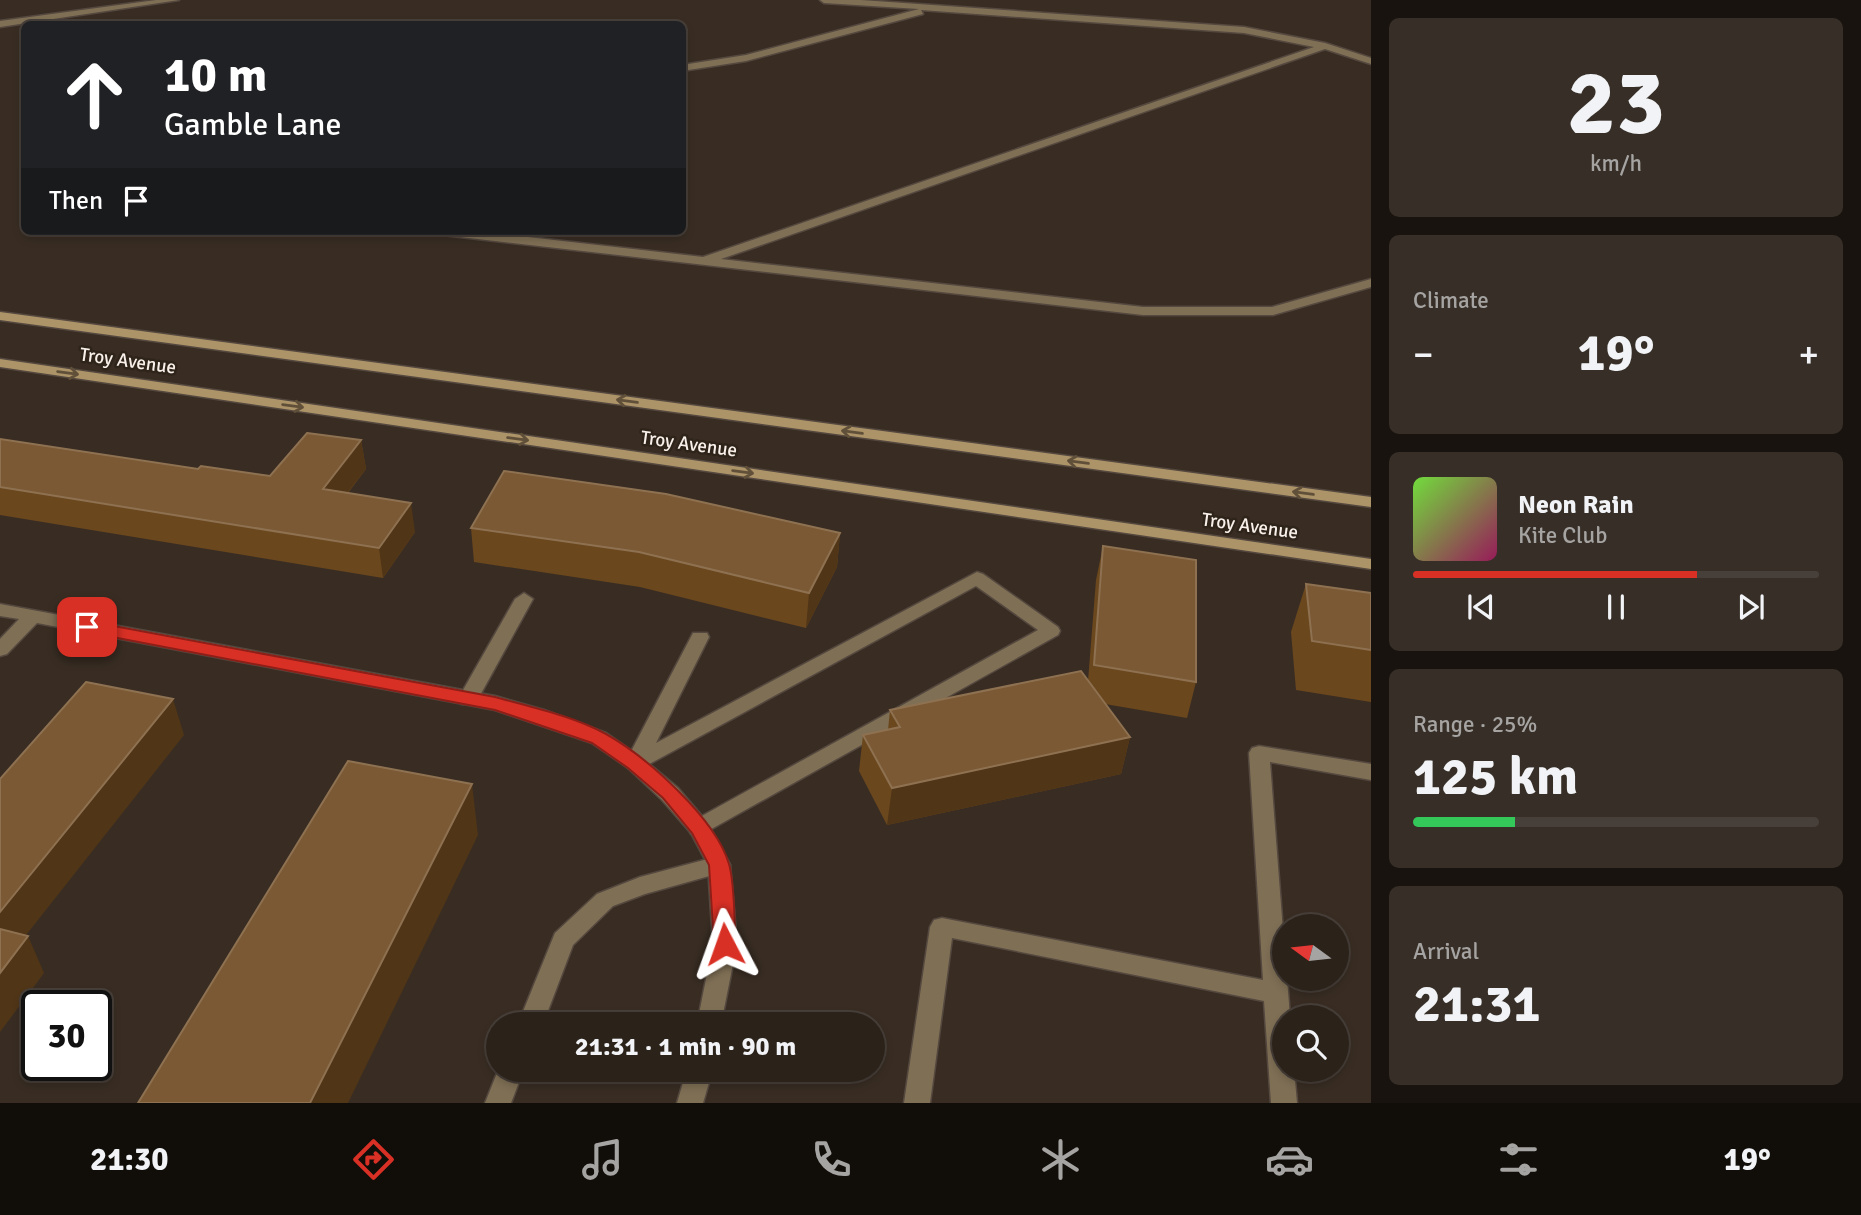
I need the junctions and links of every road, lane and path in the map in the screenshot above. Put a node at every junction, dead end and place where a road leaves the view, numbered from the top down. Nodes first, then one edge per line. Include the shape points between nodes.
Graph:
1 (175, 0) edge
2 (824, 0) edge
3 (933, 9) junction
4 (21, 21) edge
5 (23, 21) edge
6 (1, 24) edge
7 (1325, 46) junction
8 (1371, 61) edge
9 (686, 67) edge
10 (477, 235) edge
11 (701, 261) junction
12 (1371, 283) edge
13 (0, 316) edge
14 (0, 363) edge
15 (1371, 502) edge
16 (1371, 564) edge
17 (524, 599) dead end
18 (0, 610) edge
19 (33, 616) junction
20 (701, 638) dead end
21 (0, 650) edge
22 (468, 699) junction
23 (635, 763) junction
24 (1371, 772) edge
25 (699, 828) junction
26 (719, 864) junction
27 (1276, 993) junction
28 (535, 1012) edge
29 (711, 1012) edge
30 (506, 1082) edge
31 (696, 1082) edge
32 (498, 1103) edge
33 (690, 1103) edge
34 (918, 1103) edge
35 (1284, 1103) edge

1 - 5 street
2 - 3 street
3 - 7 street via 1244,30
3 - 9 street via 746,58
4 - 6 street
7 - 8 street
7 - 11 street
10 - 11 street
11 - 12 street via 1143,311 1273,311
15 -> 13 main road, Troy Avenue
14 -> 16 main road, Troy Avenue
17 - 22 street
18 - 19 street
19 - 21 street
19 - 22 street
20 - 23 street
22 - 23 street via 537,715 599,738
23 - 25 street via 670,793
23 - 25 street via 977,578 1051,631
24 - 27 street via 1259,753
25 - 26 street
26 - 28 street via 606,900 563,940
26 - 29 street via 725,944
27 - 34 street via 942,927
27 - 35 street
30 - 32 street
31 - 33 street

